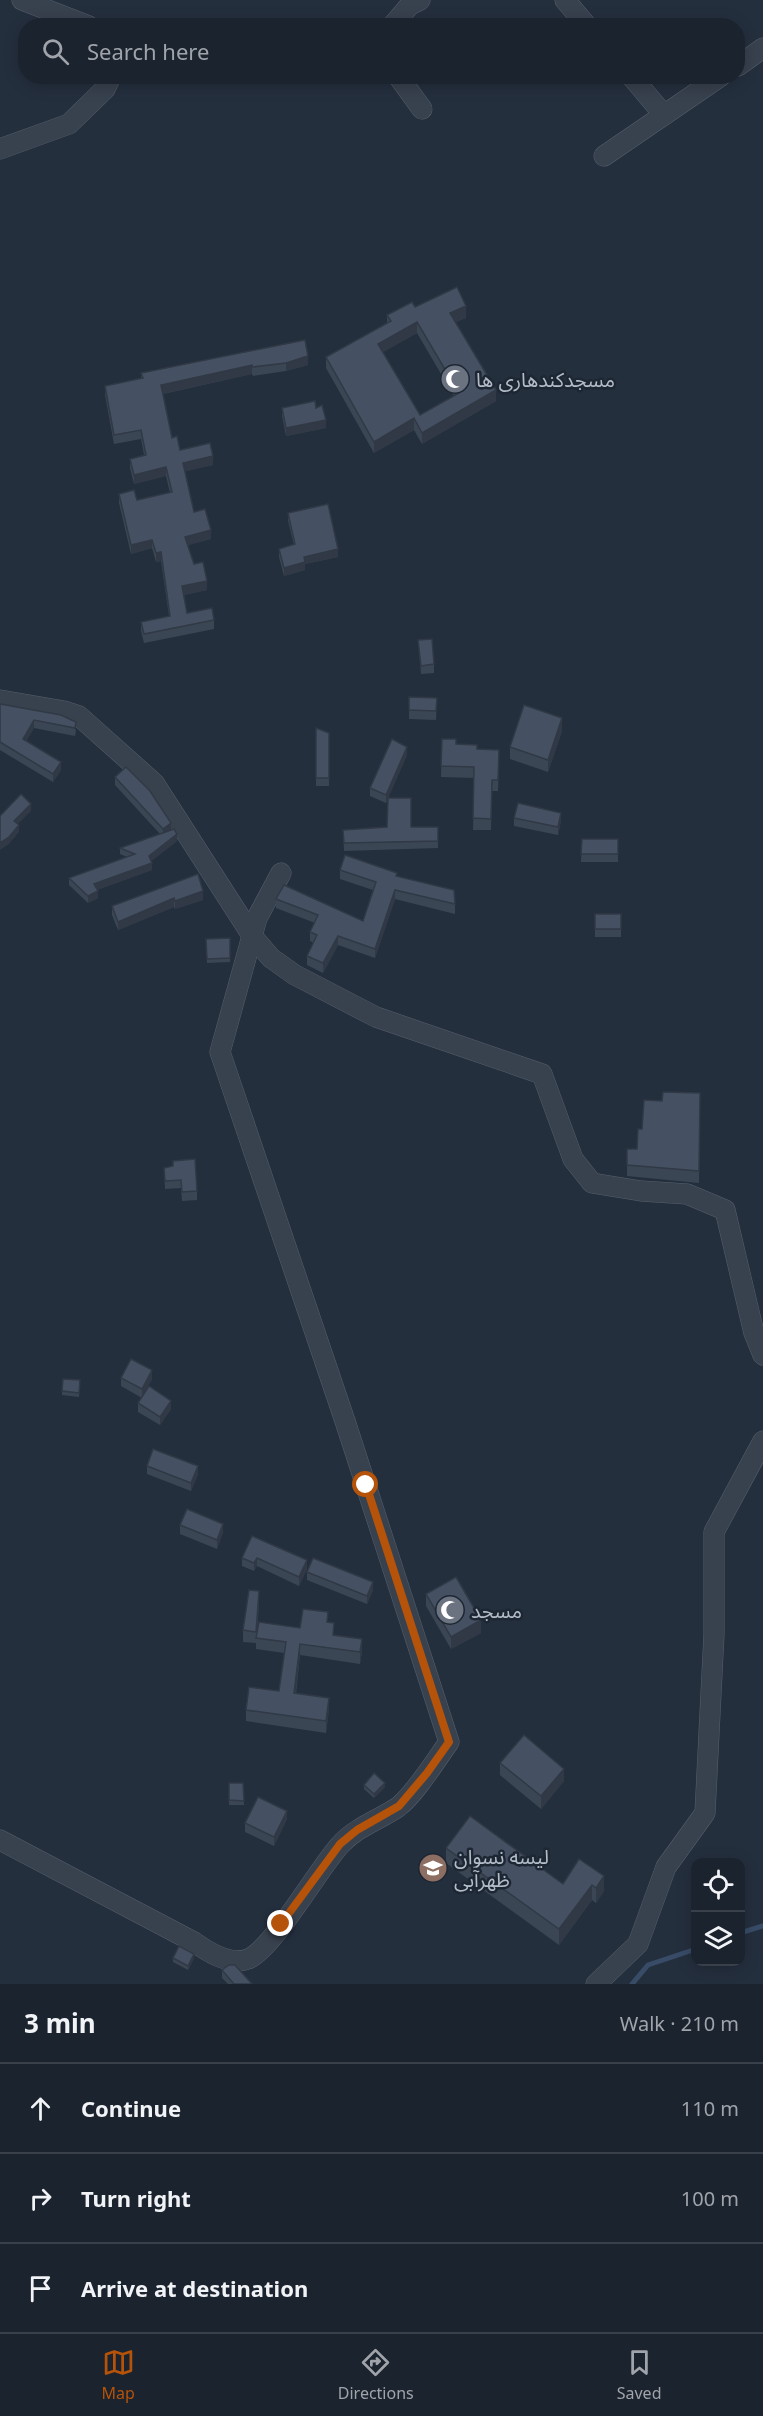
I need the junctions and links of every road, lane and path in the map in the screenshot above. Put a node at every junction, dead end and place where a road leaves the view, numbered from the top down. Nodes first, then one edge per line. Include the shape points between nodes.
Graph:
1 (22, 0) edge
2 (420, 0) edge
3 (565, 0) edge
4 (68, 18) edge
5 (399, 18) edge
6 (580, 18) edge
7 (763, 48) edge
8 (745, 61) edge
9 (107, 84) edge
10 (404, 84) edge
11 (638, 84) edge
12 (710, 84) edge
13 (422, 109) dead end
14 (664, 116) junction
15 (0, 149) edge
16 (604, 156) dead end
17 (0, 700) edge
18 (281, 873) dead end
19 (253, 937) junction
20 (763, 1355) edge
21 (763, 1442) edge
22 (0, 1840) edge
23 (596, 1984) edge

1 - 4 street
2 - 5 street
3 - 6 street
7 - 8 street
9 - 15 street via 69,124
10 - 13 street
11 - 14 street
12 - 14 street
14 - 16 street
17 - 19 street via 79,716 154,783
18 - 19 street via 257,918
19 - 20 street via 271,958 295,975 376,1017 542,1074 573,1159 592,1183 687,1194 725,1210 754,1333
19 - 22 street via 220,1052 449,1742 399,1806 340,1844 270,1939 251,1959 238,1962 208,1952
21 - 23 street via 714,1532 714,1634 705,1813 666,1867 638,1944

